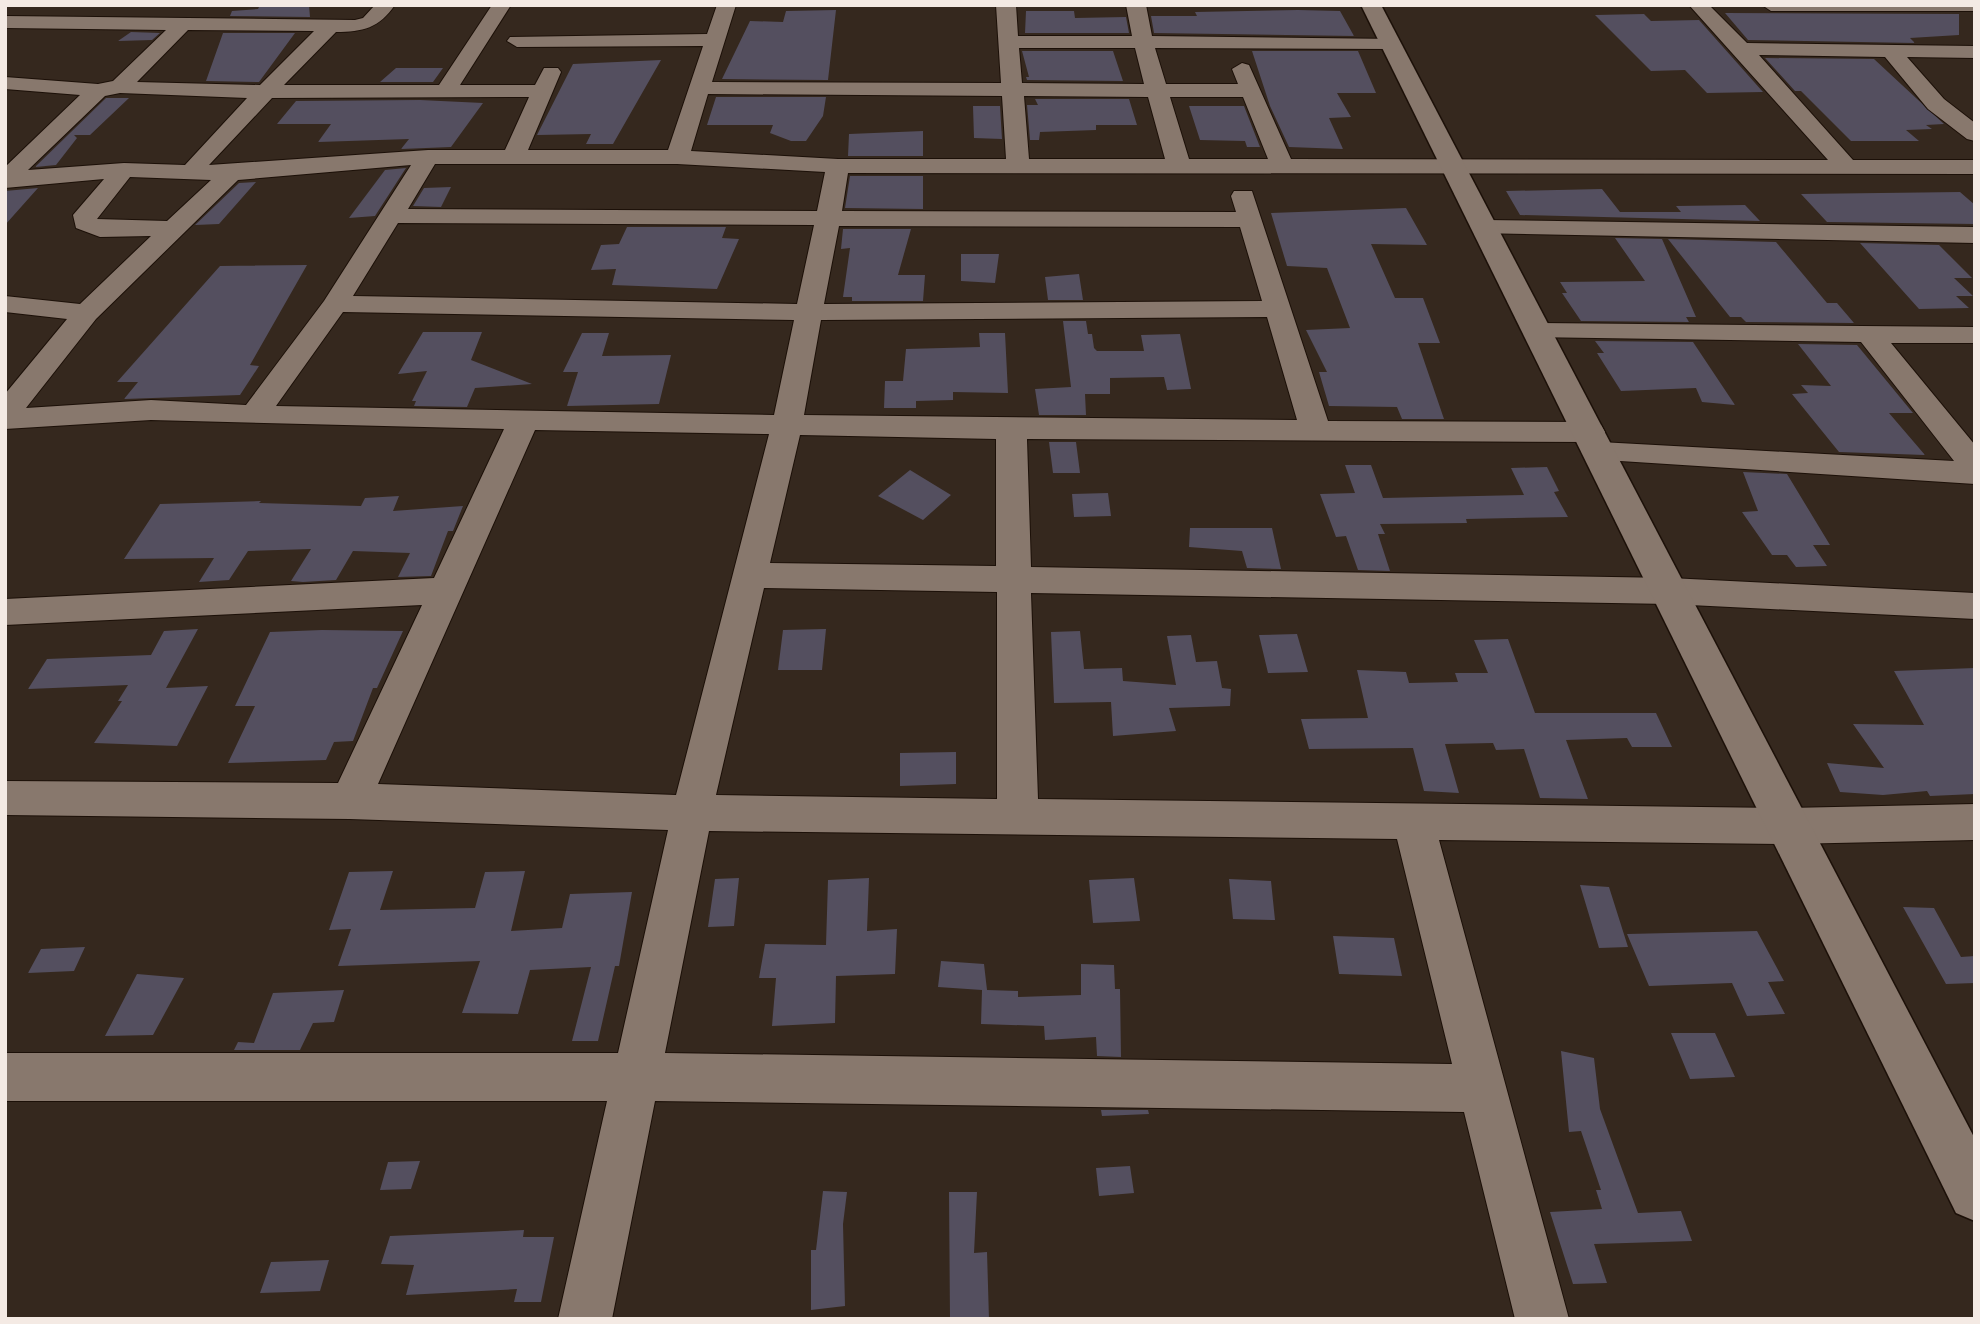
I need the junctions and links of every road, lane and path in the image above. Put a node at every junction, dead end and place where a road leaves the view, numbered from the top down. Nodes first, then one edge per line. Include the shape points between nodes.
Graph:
1 (84, 5) edge
2 (386, 5) edge
3 (502, 5) edge
4 (727, 5) edge
5 (1006, 5) edge
6 (1136, 5) edge
7 (1371, 5) edge
8 (1698, 5) edge
9 (1771, 5) edge
10 (1920, 5) edge
11 (1975, 5) edge
12 (64, 13) edge
13 (246, 14) edge
14 (5, 22) edge
15 (184, 23) junction
16 (331, 25) junction
17 (716, 40) junction
18 (517, 41) dead end
19 (1009, 41) junction
20 (1142, 42) junction
21 (565, 43) junction
22 (1390, 43) junction
23 (1231, 44) junction
24 (1742, 49) junction
25 (1890, 50) junction
26 (1975, 51) edge
27 (5, 83) edge
28 (109, 88) junction
29 (700, 89) junction
30 (270, 91) junction
31 (543, 91) junction
32 (1013, 91) junction
33 (1159, 91) junction
34 (1251, 91) junction
35 (445, 92) junction
36 (1975, 103) edge
37 (1936, 104) junction
38 (1975, 134) edge
39 (428, 157) junction
40 (677, 157) junction
41 (513, 158) junction
42 (1845, 165) junction
43 (838, 166) junction
44 (1018, 167) junction
45 (1179, 167) junction
46 (1234, 168) junction
47 (1283, 168) junction
48 (1454, 169) junction
49 (124, 170) junction
50 (192, 171) junction
51 (1970, 171) edge
52 (231, 173) junction
53 (6, 180) edge
54 (393, 216) junction
55 (828, 217) junction
56 (1251, 220) junction
57 (175, 228) junction
58 (1485, 228) junction
59 (1975, 235) edge
60 (5, 304) edge
61 (335, 304) junction
62 (1279, 309) junction
63 (810, 312) junction
64 (86, 313) junction
65 (1539, 331) junction
66 (1869, 334) junction
67 (1975, 335) edge
68 (254, 415) junction
69 (5, 417) edge
70 (524, 420) junction
71 (787, 425) junction
72 (1011, 429) junction
73 (1316, 432) junction
74 (1595, 442) junction
75 (1975, 466) edge
76 (1975, 473) edge
77 (750, 575) junction
78 (1014, 580) junction
79 (444, 591) junction
80 (1670, 591) junction
81 (1975, 606) edge
82 (5, 612) edge
83 (5, 798) edge
84 (350, 801) junction
85 (692, 813) junction
86 (1018, 816) junction
87 (1413, 821) junction
88 (1975, 822) edge
89 (1788, 827) junction
90 (5, 1077) edge
91 (636, 1077) junction
92 (1482, 1088) junction
93 (1969, 1169) edge
94 (584, 1319) edge
95 (1542, 1319) edge

1 - 12 street
2 - 16 street via 363,25
3 - 35 street
4 - 17 street
5 - 19 street
6 - 20 street
7 - 22 street
8 - 24 street
9 - 10 street
10 - 11 street
10 - 26 street
12 - 14 street
12 - 15 street
13 - 15 street
13 - 16 street
15 - 28 street
16 - 30 street
17 - 21 street
17 - 29 street
18 - 21 street
19 - 20 street
19 - 32 street
20 - 23 street
20 - 33 street
21 - 31 street
22 - 23 street
22 - 48 street
23 - 34 street
24 - 25 street
24 - 42 street
25 - 26 street
25 - 37 street
27 - 28 street
28 - 30 street
28 - 53 street
29 - 32 street
29 - 40 street
30 - 35 street
30 - 50 street via 221,136
31 - 35 street
31 - 41 street
32 - 33 street
32 - 44 street
33 - 34 street
33 - 45 street
34 - 47 street
36 - 37 street
37 - 38 street
39 - 41 street
39 - 52 street
39 - 54 street
40 - 41 street
40 - 43 street
42 - 48 street
42 - 51 street
43 - 44 street
43 - 55 street
44 - 45 street
45 - 46 street
46 - 47 street
46 - 56 street
47 - 48 street
48 - 58 street
49 - 50 street
49 - 53 street
49 - 57 street via 85,215 85,223 100,229
50 - 52 street
52 - 57 street
54 - 55 street
54 - 61 street
55 - 56 street
55 - 63 street
56 - 62 street
57 - 64 street
58 - 59 street
58 - 65 street
60 - 64 street
61 - 63 street
61 - 68 street
62 - 63 street
62 - 73 street
63 - 71 street
64 - 69 street
65 - 66 street
65 - 74 street
66 - 67 street
66 - 75 street
68 - 69 street via 152,410
68 - 70 street
70 - 71 street
70 - 79 street
71 - 72 street
71 - 77 street
72 - 73 street
72 - 78 street
73 - 74 street
74 - 76 street
74 - 80 street
77 - 78 street
77 - 85 street
78 - 80 street
78 - 86 street
79 - 82 street
79 - 84 street
80 - 81 street
80 - 89 street
83 - 84 street
84 - 85 street
85 - 86 street
85 - 91 street
86 - 87 street
87 - 89 street
87 - 92 street
88 - 89 street
89 - 93 street
90 - 91 street
91 - 92 street
91 - 94 street
92 - 95 street

